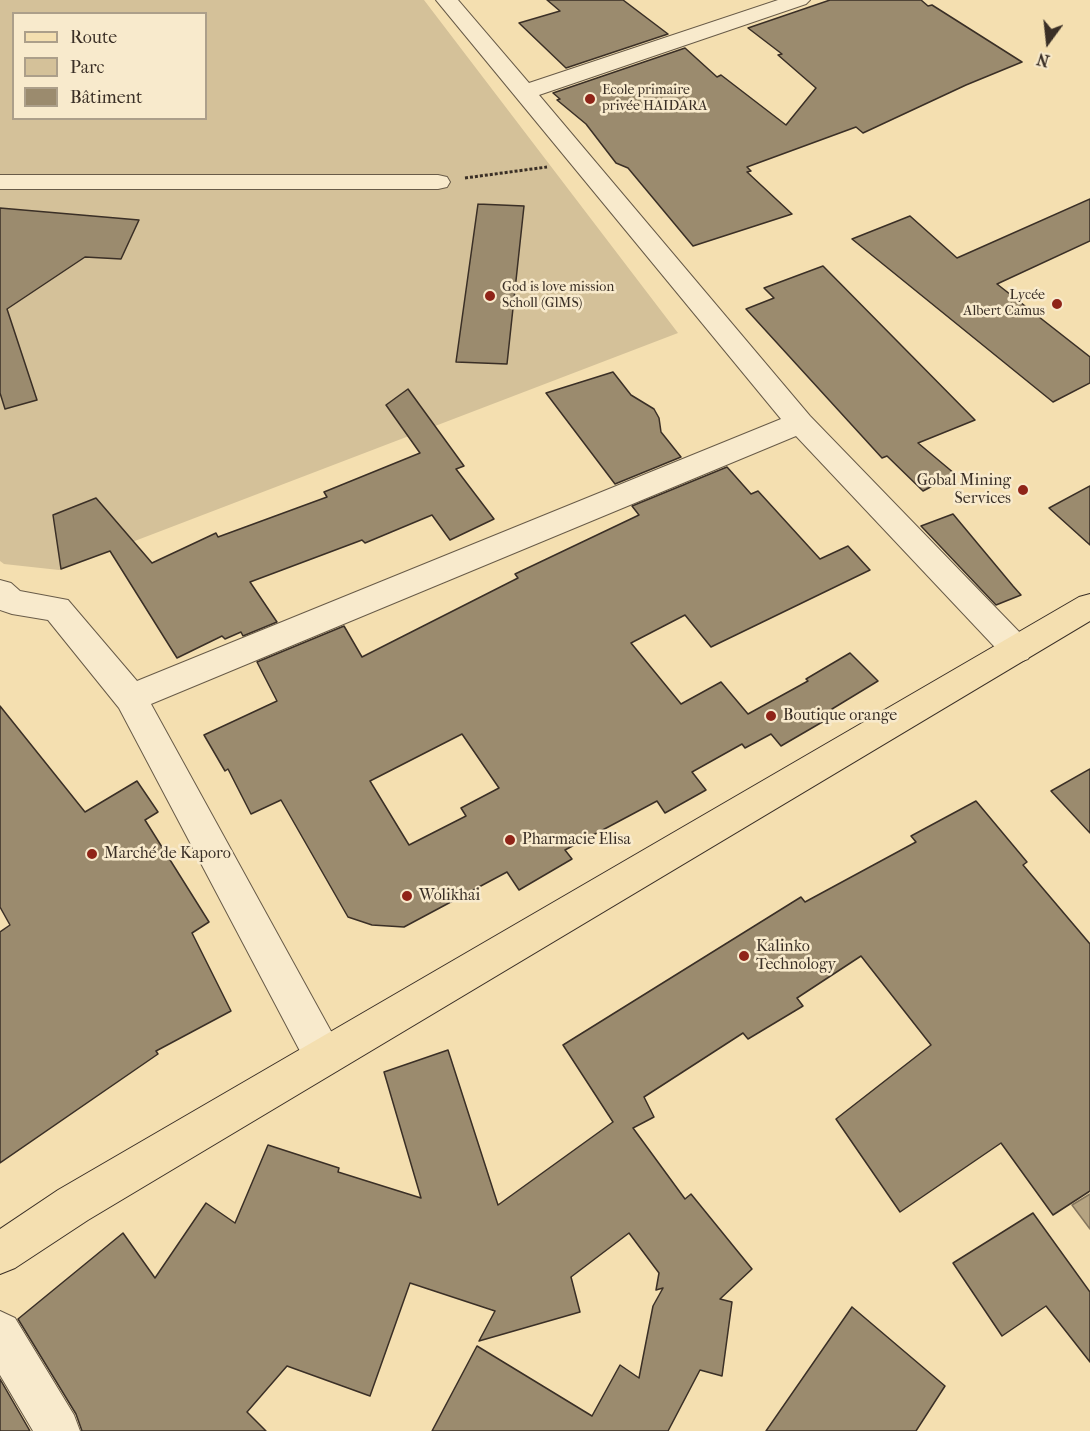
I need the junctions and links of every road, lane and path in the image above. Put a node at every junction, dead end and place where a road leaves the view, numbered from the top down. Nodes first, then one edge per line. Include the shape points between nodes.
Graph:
1 (447, 0) edge
2 (798, 0) edge
3 (525, 92) junction
4 (584, 162) junction
5 (0, 182) edge
6 (438, 182) joint
7 (800, 423) junction
8 (4, 600) edge
9 (1090, 606) edge
10 (1017, 650) junction
11 (132, 698) junction
12 (324, 1057) junction
13 (0, 1253) edge
14 (0, 1333) edge
15 (58, 1431) edge

1 - 3 street
2 - 3 street
3 - 4 street
4 - 6 path
4 - 7 street
5 - 6 street
7 - 10 street
7 - 11 street
8 - 11 street via 57,609
9 - 10 main road
10 - 12 main road
11 - 12 street
12 - 13 main road
14 - 15 street

